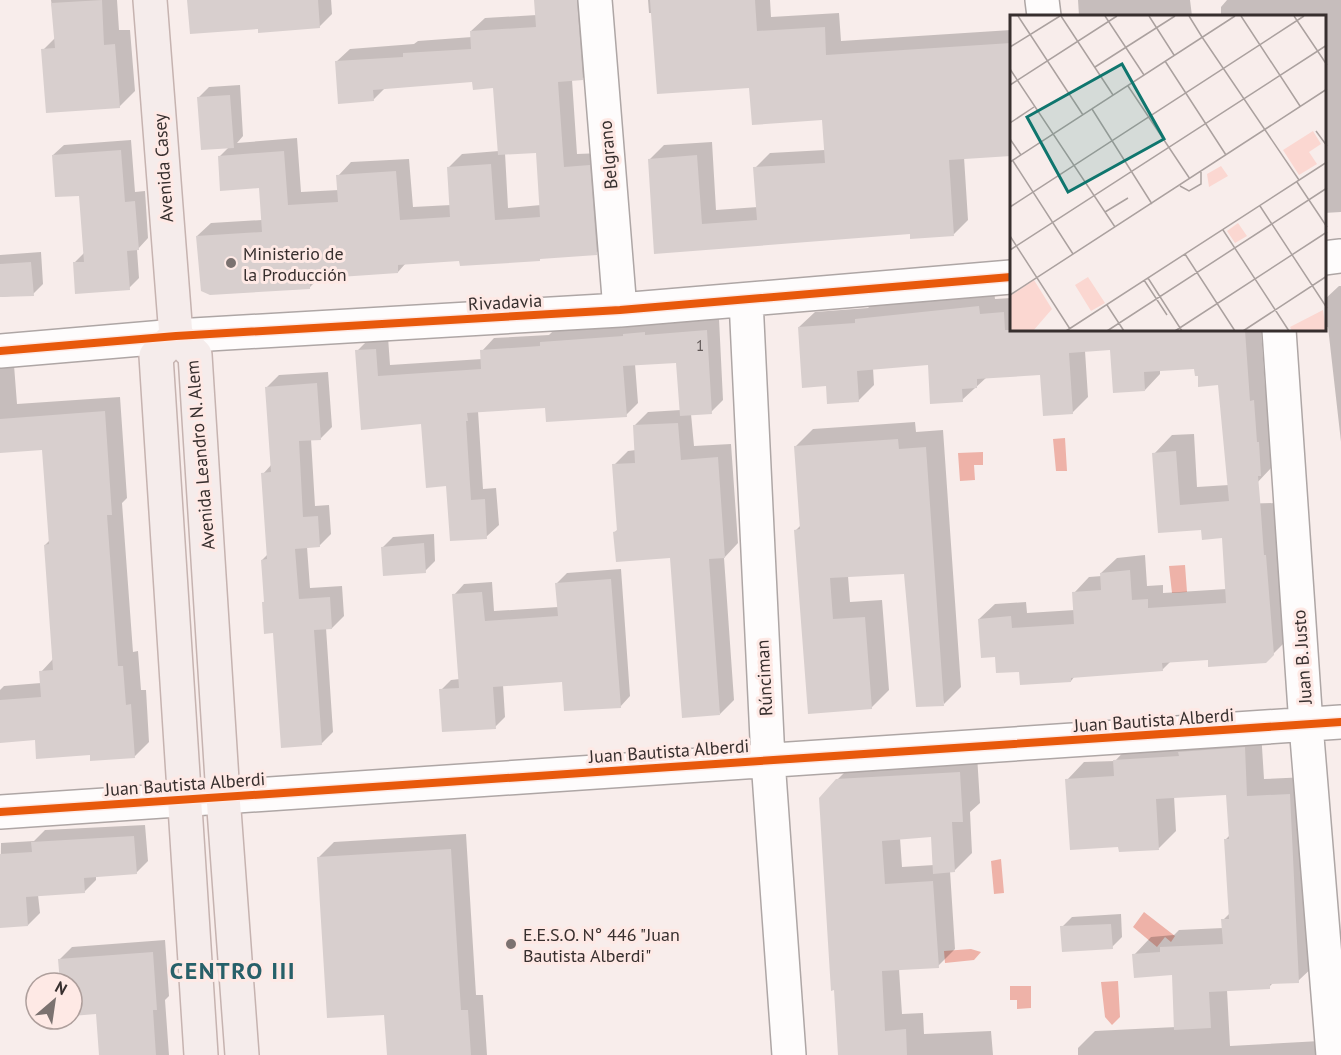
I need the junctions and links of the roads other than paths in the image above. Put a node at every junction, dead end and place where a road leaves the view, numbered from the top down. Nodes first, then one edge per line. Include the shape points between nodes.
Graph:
1 (150, 0) edge
2 (595, 0) edge
3 (1042, 0) edge
4 (1044, 15) edge
5 (1341, 256) edge
6 (1326, 258) edge
7 (1010, 277) edge
8 (746, 300) junction
9 (620, 310) junction
10 (1278, 332) edge
11 (176, 336) junction
12 (0, 351) edge
13 (1341, 722) edge
14 (1306, 725) junction
15 (768, 760) junction
16 (223, 796) junction
17 (184, 799) junction
18 (0, 812) edge
19 (201, 1055) edge
20 (242, 1055) edge
21 (789, 1055) edge
22 (1333, 1055) edge

1 - 11 main road, Avenida Casey
2 - 9 street, Belgrano
3 - 4 street
5 - 6 street
7 - 8 street, Rivadavia
8 - 9 street, Rivadavia
8 - 15 street, Rúnciman
9 - 11 street, Rivadavia
10 - 14 street, Juan B. Justo
11 - 12 street, Rivadavia
11 - 16 main road, Avenida Leandro N. Alem via 195,355
11 - 17 main road, Avenida Leandro N. Alem via 156,356
13 - 14 street, Juan Bautista Alberdi
14 - 15 street, Juan Bautista Alberdi
14 - 22 street, Juan B. Justo
15 - 16 street, Juan Bautista Alberdi
15 - 21 street, Rúnciman
16 - 17 street, Juan Bautista Alberdi
16 - 20 main road, Avenida Leandro N. Alem
17 - 18 street, Juan Bautista Alberdi
17 - 19 main road, Avenida Leandro N. Alem

